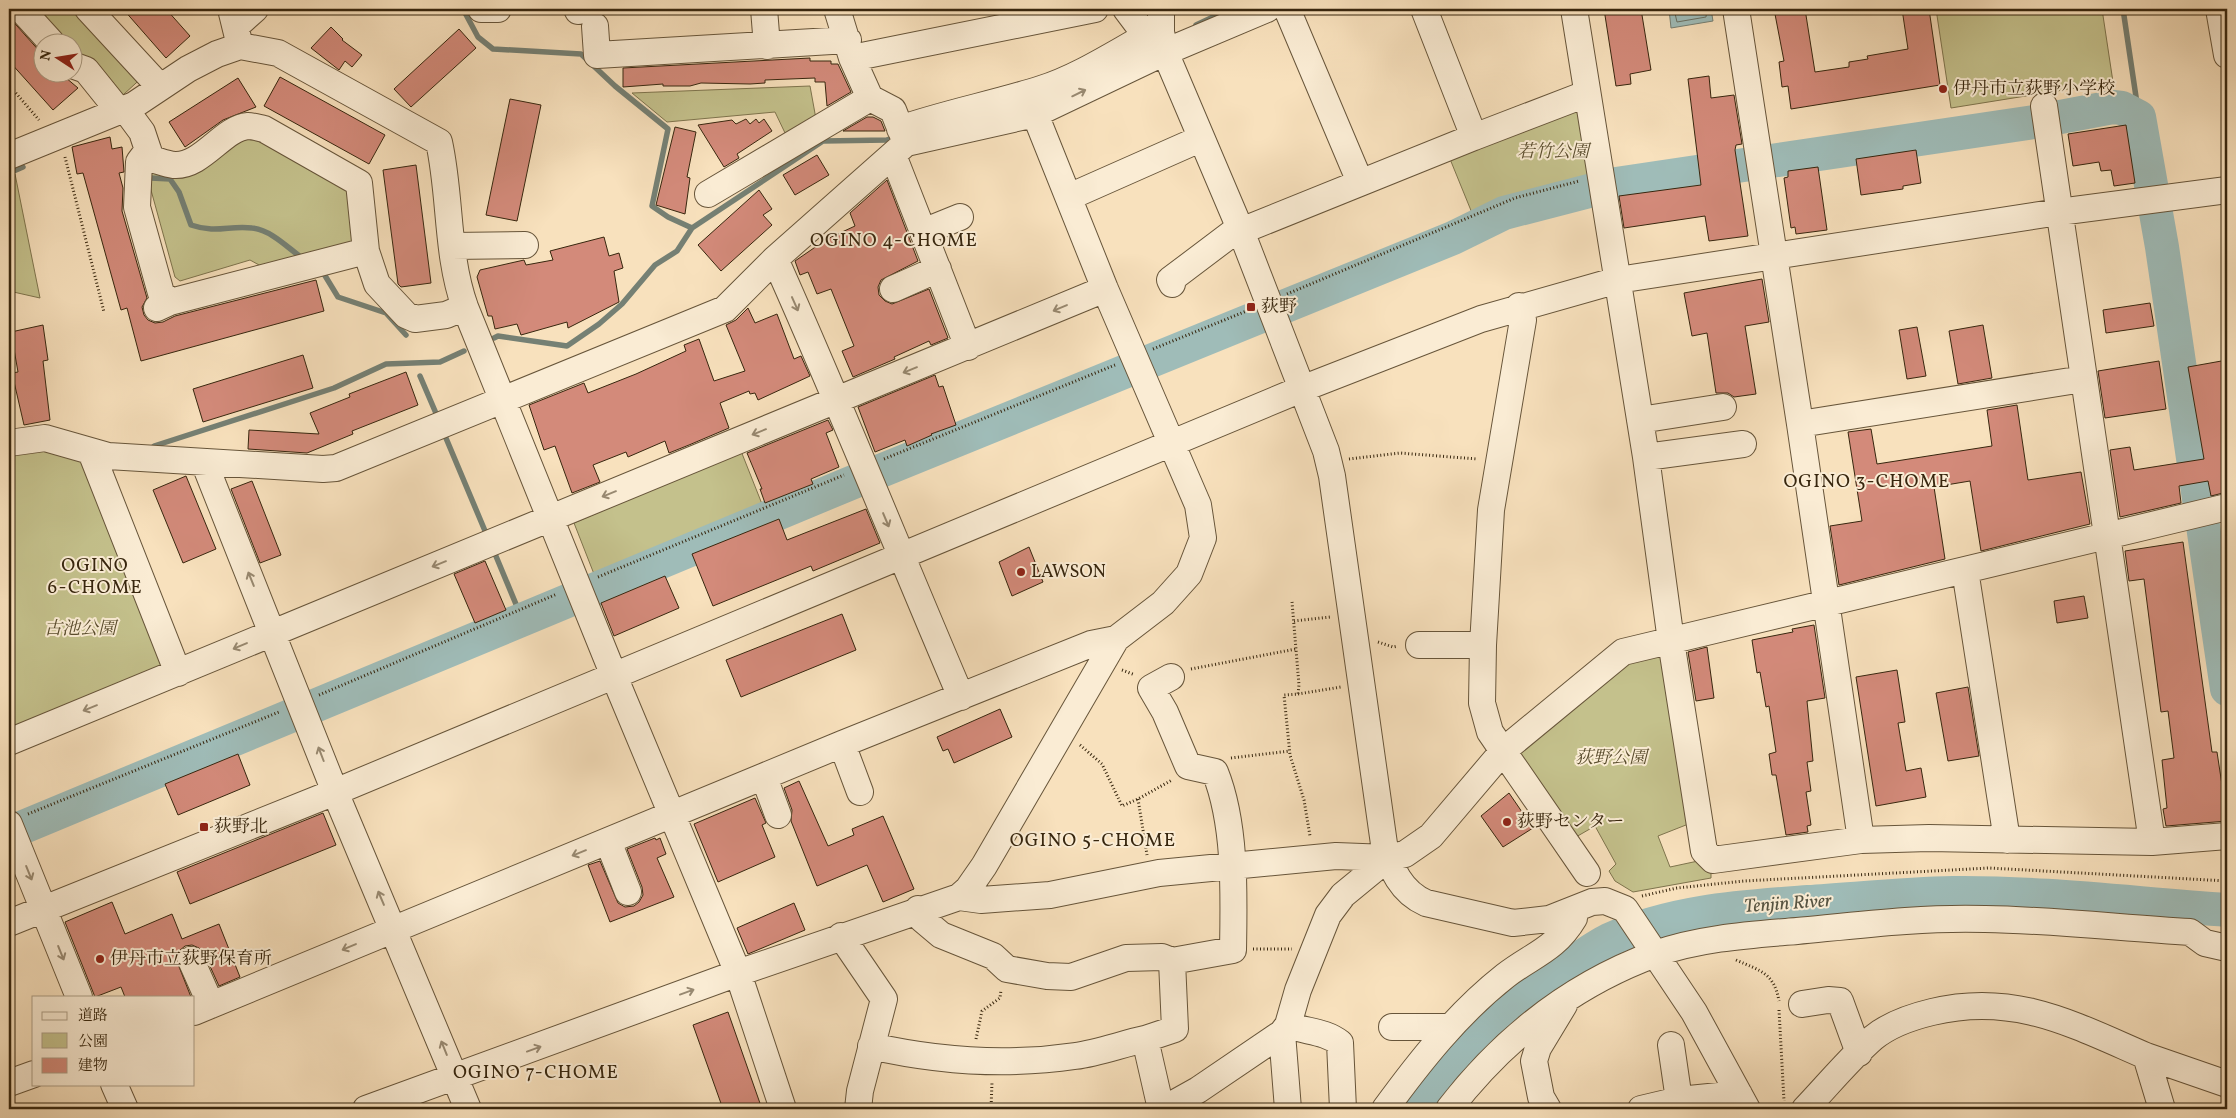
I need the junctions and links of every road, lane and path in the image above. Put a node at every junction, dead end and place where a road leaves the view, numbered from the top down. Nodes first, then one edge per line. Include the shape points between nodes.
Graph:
1 (22, 9) edge
2 (88, 9) edge
3 (481, 9) edge
4 (498, 9) edge
5 (764, 9) edge
6 (837, 9) edge
7 (1095, 9) edge
8 (1126, 9) edge
9 (1267, 9) edge
10 (1287, 9) edge
11 (1424, 9) edge
12 (1574, 9) edge
13 (1736, 9) edge
14 (2219, 9) edge
15 (583, 15) edge
16 (240, 22) edge
17 (42, 32) edge
18 (1159, 32) edge
19 (767, 46) junction
20 (850, 49) junction
21 (2227, 55) edge
22 (82, 69) edge
23 (9, 85) edge
24 (160, 87) junction
25 (1586, 94) junction
26 (870, 98) junction
27 (122, 110) junction
28 (1035, 114) junction
29 (2045, 115) dead end
30 (1474, 136) junction
31 (55, 138) junction
32 (1200, 139) junction
33 (900, 142) junction
34 (148, 150) junction
35 (9, 156) edge
36 (1360, 182) junction
37 (1601, 182) junction
38 (714, 183) dead end
39 (2227, 190) edge
40 (1069, 197) junction
41 (2059, 212) junction
42 (960, 217) dead end
43 (1240, 230) junction
44 (923, 232) junction
45 (525, 245) dead end
46 (452, 246) junction
47 (366, 251) junction
48 (1776, 256) junction
49 (775, 259) junction
50 (938, 269) junction
51 (1169, 280) dead end
52 (1618, 280) junction
53 (893, 289) dead end
54 (1105, 290) junction
55 (1269, 302) junction
56 (1518, 306) junction
57 (465, 307) junction
58 (104, 312) dead end
59 (968, 347) junction
60 (1134, 357) junction
61 (2083, 379) junction
62 (1304, 388) junction
63 (837, 399) junction
64 (503, 400) junction
65 (1723, 407) dead end
66 (1640, 420) junction
67 (1800, 424) junction
68 (9, 443) edge
69 (1743, 444) dead end
70 (1171, 445) junction
71 (91, 452) junction
72 (1646, 457) junction
73 (1500, 461) junction
74 (204, 462) junction
75 (1329, 464) junction
76 (866, 474) junction
77 (2209, 511) edge
78 (551, 518) junction
79 (2106, 536) junction
80 (900, 555) junction
81 (1965, 570) junction
82 (581, 592) junction
83 (1292, 602) dead end
84 (1826, 603) junction
85 (1294, 621) junction
86 (1352, 625) junction
87 (273, 632) junction
88 (1116, 639) junction
89 (1670, 641) junction
90 (1418, 645) joint
91 (1483, 645) junction
92 (1296, 649) junction
93 (1102, 664) junction
94 (178, 672) junction
95 (614, 676) junction
96 (1161, 682) junction
97 (1360, 684) junction
98 (1298, 694) junction
99 (961, 697) junction
100 (303, 708) junction
101 (1498, 741) junction
102 (9, 742) edge
103 (842, 744) junction
104 (764, 776) junction
105 (335, 792) junction
106 (860, 792) dead end
107 (1138, 799) dead end
108 (672, 814) junction
109 (778, 815) dead end
110 (15, 825) edge
111 (2227, 836) edge
112 (1861, 840) junction
113 (2007, 840) junction
114 (608, 841) junction
115 (2152, 842) junction
116 (1327, 857) junction
117 (1388, 858) junction
118 (1233, 866) junction
119 (1587, 874) dead end
120 (1148, 875) junction
121 (2227, 881) edge
122 (628, 892) dead end
123 (958, 897) junction
124 (1621, 907) junction
125 (44, 908) junction
126 (918, 909) junction
127 (1572, 910) junction
128 (9, 923) edge
129 (394, 928) junction
130 (841, 936) junction
131 (2227, 948) edge
132 (1233, 950) junction
133 (1312, 952) junction
134 (1655, 954) junction
135 (1732, 958) dead end
136 (192, 960) dead end
137 (1172, 961) junction
138 (1006, 969) junction
139 (738, 973) junction
140 (79, 996) edge
141 (1570, 996) junction
142 (1802, 1004) dead end
143 (202, 1008) edge
144 (1392, 1028) dead end
145 (1450, 1028) junction
146 (1285, 1029) junction
147 (1145, 1039) junction
148 (1671, 1045) dead end
149 (871, 1046) junction
150 (1859, 1053) junction
151 (2146, 1056) junction
152 (972, 1060) junction
153 (32, 1075) edge
154 (456, 1078) junction
155 (9, 1083) edge
156 (2227, 1084) edge
157 (115, 1086) edge
158 (1679, 1100) junction
159 (1743, 1102) edge
160 (1540, 1105) edge
161 (124, 1109) edge
162 (366, 1109) edge
163 (468, 1109) edge
164 (783, 1109) edge
165 (858, 1109) edge
166 (1163, 1109) edge
167 (1288, 1109) edge
168 (1343, 1109) edge
169 (1385, 1109) edge
170 (1449, 1109) edge
171 (1641, 1109) edge
172 (1785, 1109) edge
173 (1805, 1109) edge
174 (2162, 1109) edge

1 - 17 street
2 - 24 street
3 - 4 street
5 - 19 street
6 - 20 street
7 - 20 street
8 - 18 street via 1138,25
9 - 18 street
10 - 36 street
11 - 30 street
12 - 25 street
13 - 48 street
14 - 21 street
15 - 19 street via 597,55 719,46
16 - 24 street via 217,54
16 - 46 street via 278,53 439,142 445,169
28 -> 18 street
18 - 32 street
18 - 33 street via 1042,89 928,119
19 - 20 street
20 - 26 street
22 - 27 street
23 - 31 path
24 - 27 street
25 - 30 street
25 - 37 street
26 - 33 street via 893,110
26 - 38 street
27 - 31 street
27 - 34 street via 142,132
28 - 33 street
28 - 40 street
29 - 41 street
30 - 36 street
31 - 35 street
31 - 58 path
32 - 40 street
32 - 43 street
33 - 44 street
33 - 49 street
34 - 47 street via 151,159 182,164 198,158 236,130 249,126 264,129 359,183
34 - 47 street via 139,162 137,207 163,305
36 - 43 street
37 - 52 street
37 - 55 path via 1516,198
39 - 41 street
40 - 54 street
41 - 48 street
41 - 61 street
42 - 44 street
43 - 51 street
43 - 55 street
44 - 50 street
45 - 46 street
46 - 57 street via 457,286
47 - 57 street via 377,284 406,315 415,319 446,315
48 - 52 street
48 - 67 street
49 -> 63 street
49 - 64 street via 724,309
50 - 53 street
50 - 59 street
52 - 56 street
52 - 66 street
54 -> 59 street
54 - 60 street
55 - 60 path
55 - 62 street
56 - 62 street
56 - 73 street via 1523,320
57 - 64 street
59 -> 63 street
60 - 70 street
60 - 76 path
61 - 67 street
61 - 79 street
62 - 70 street
62 - 75 street
63 - 76 street
63 -> 78 street
64 - 74 street via 336,468
64 - 78 street
65 - 66 street
66 - 72 street
67 - 84 street
68 - 71 street via 44,438
69 - 72 street
70 - 80 street
70 - 88 street via 1198,505 1204,538 1189,574 1163,603
71 - 74 street
71 - 94 street
72 - 89 street
73 - 75 path via 1400,453
73 - 91 street via 1491,510
87 -> 74 street
75 - 86 street
76 -> 80 street
76 - 82 path
77 - 79 street
78 - 82 street
78 -> 87 street
79 - 81 street
79 - 115 street
80 - 95 street
80 - 99 street
81 - 84 street
81 - 113 street
82 - 95 street
82 - 100 path via 526,607
83 - 85 path
84 - 89 street
84 - 112 street
85 - 86 path
85 - 92 path
86 - 90 path via 1393,647
86 - 97 street
87 -> 94 street
87 - 100 street
88 - 93 street
88 - 99 street via 1091,644
89 - 101 street via 1623,652
89 - 112 street via 1704,851 1713,860
90 - 91 street
91 - 101 street via 1482,703
92 - 96 path via 1193,668
92 - 98 path
93 - 96 path
93 - 123 street via 984,866 968,889
94 -> 102 street
95 - 105 street
95 - 108 street
96 - 118 street via 1165,712 1188,766 1215,772 1222,787
97 - 98 path
97 - 117 street
98 - 116 path via 1284,696 1290,755 1304,800 1309,831
99 - 103 street
105 -> 100 street
100 - 110 path
101 - 117 street via 1431,836 1405,854
101 - 119 street
103 - 104 street
103 - 106 street
104 - 108 street
104 - 109 street
105 - 125 street
129 -> 105 street
107 - 120 path via 1147,846
108 - 114 street
108 - 139 street
110 -> 125 street
111 - 115 street
112 - 113 street
113 - 115 street
114 - 122 street
114 -> 129 street
116 - 117 street
116 - 118 street
117 - 127 street via 1404,887 1426,903 1513,923 1549,919
117 - 133 street via 1343,895 1328,915
118 - 120 street
118 - 132 street
120 - 123 street via 1050,895 981,900
121 - 124 path via 1989,868 1744,881 1677,888
123 - 126 street
124 - 127 street via 1605,900
124 - 134 street
125 - 128 street
125 -> 140 street
126 - 130 street
126 - 138 street via 922,918 940,935 993,956
127 - 145 street via 1574,918 1556,942 1506,975
129 -> 143 street
154 -> 129 street
130 - 139 street
130 - 149 street via 884,999
131 - 134 street via 2205,943 2190,932 1984,918 1714,938
132 - 133 path via 1280,948
132 - 137 street
133 - 146 street
134 - 141 street
134 - 159 street via 1694,1012
135 - 172 path via 1774,981 1779,1000
136 - 143 street
137 - 138 street via 1162,957 1126,958 1071,977
137 - 147 street via 1175,1029
138 - 152 path via 1000,998 982,1011
154 -> 139 street
139 - 164 street
141 - 160 street via 1538,1048 1534,1061
141 - 170 street via 1517,1034 1470,1082
142 - 150 street via 1827,993 1840,1001
144 - 145 street
145 - 169 street via 1412,1071
146 - 166 street via 1198,1090
146 - 167 street
146 - 168 street via 1330,1034 1340,1043
147 - 152 street via 1076,1056
147 - 166 street
148 - 158 street
149 - 152 street via 911,1055
149 - 165 street
150 - 151 street via 1873,1038 1895,1024 1945,1009 1973,1005 2032,1011
150 - 173 street
151 - 156 street
151 - 174 street
153 - 155 street
154 - 162 street
154 - 163 street
157 - 161 street
158 - 159 street
158 - 171 street

